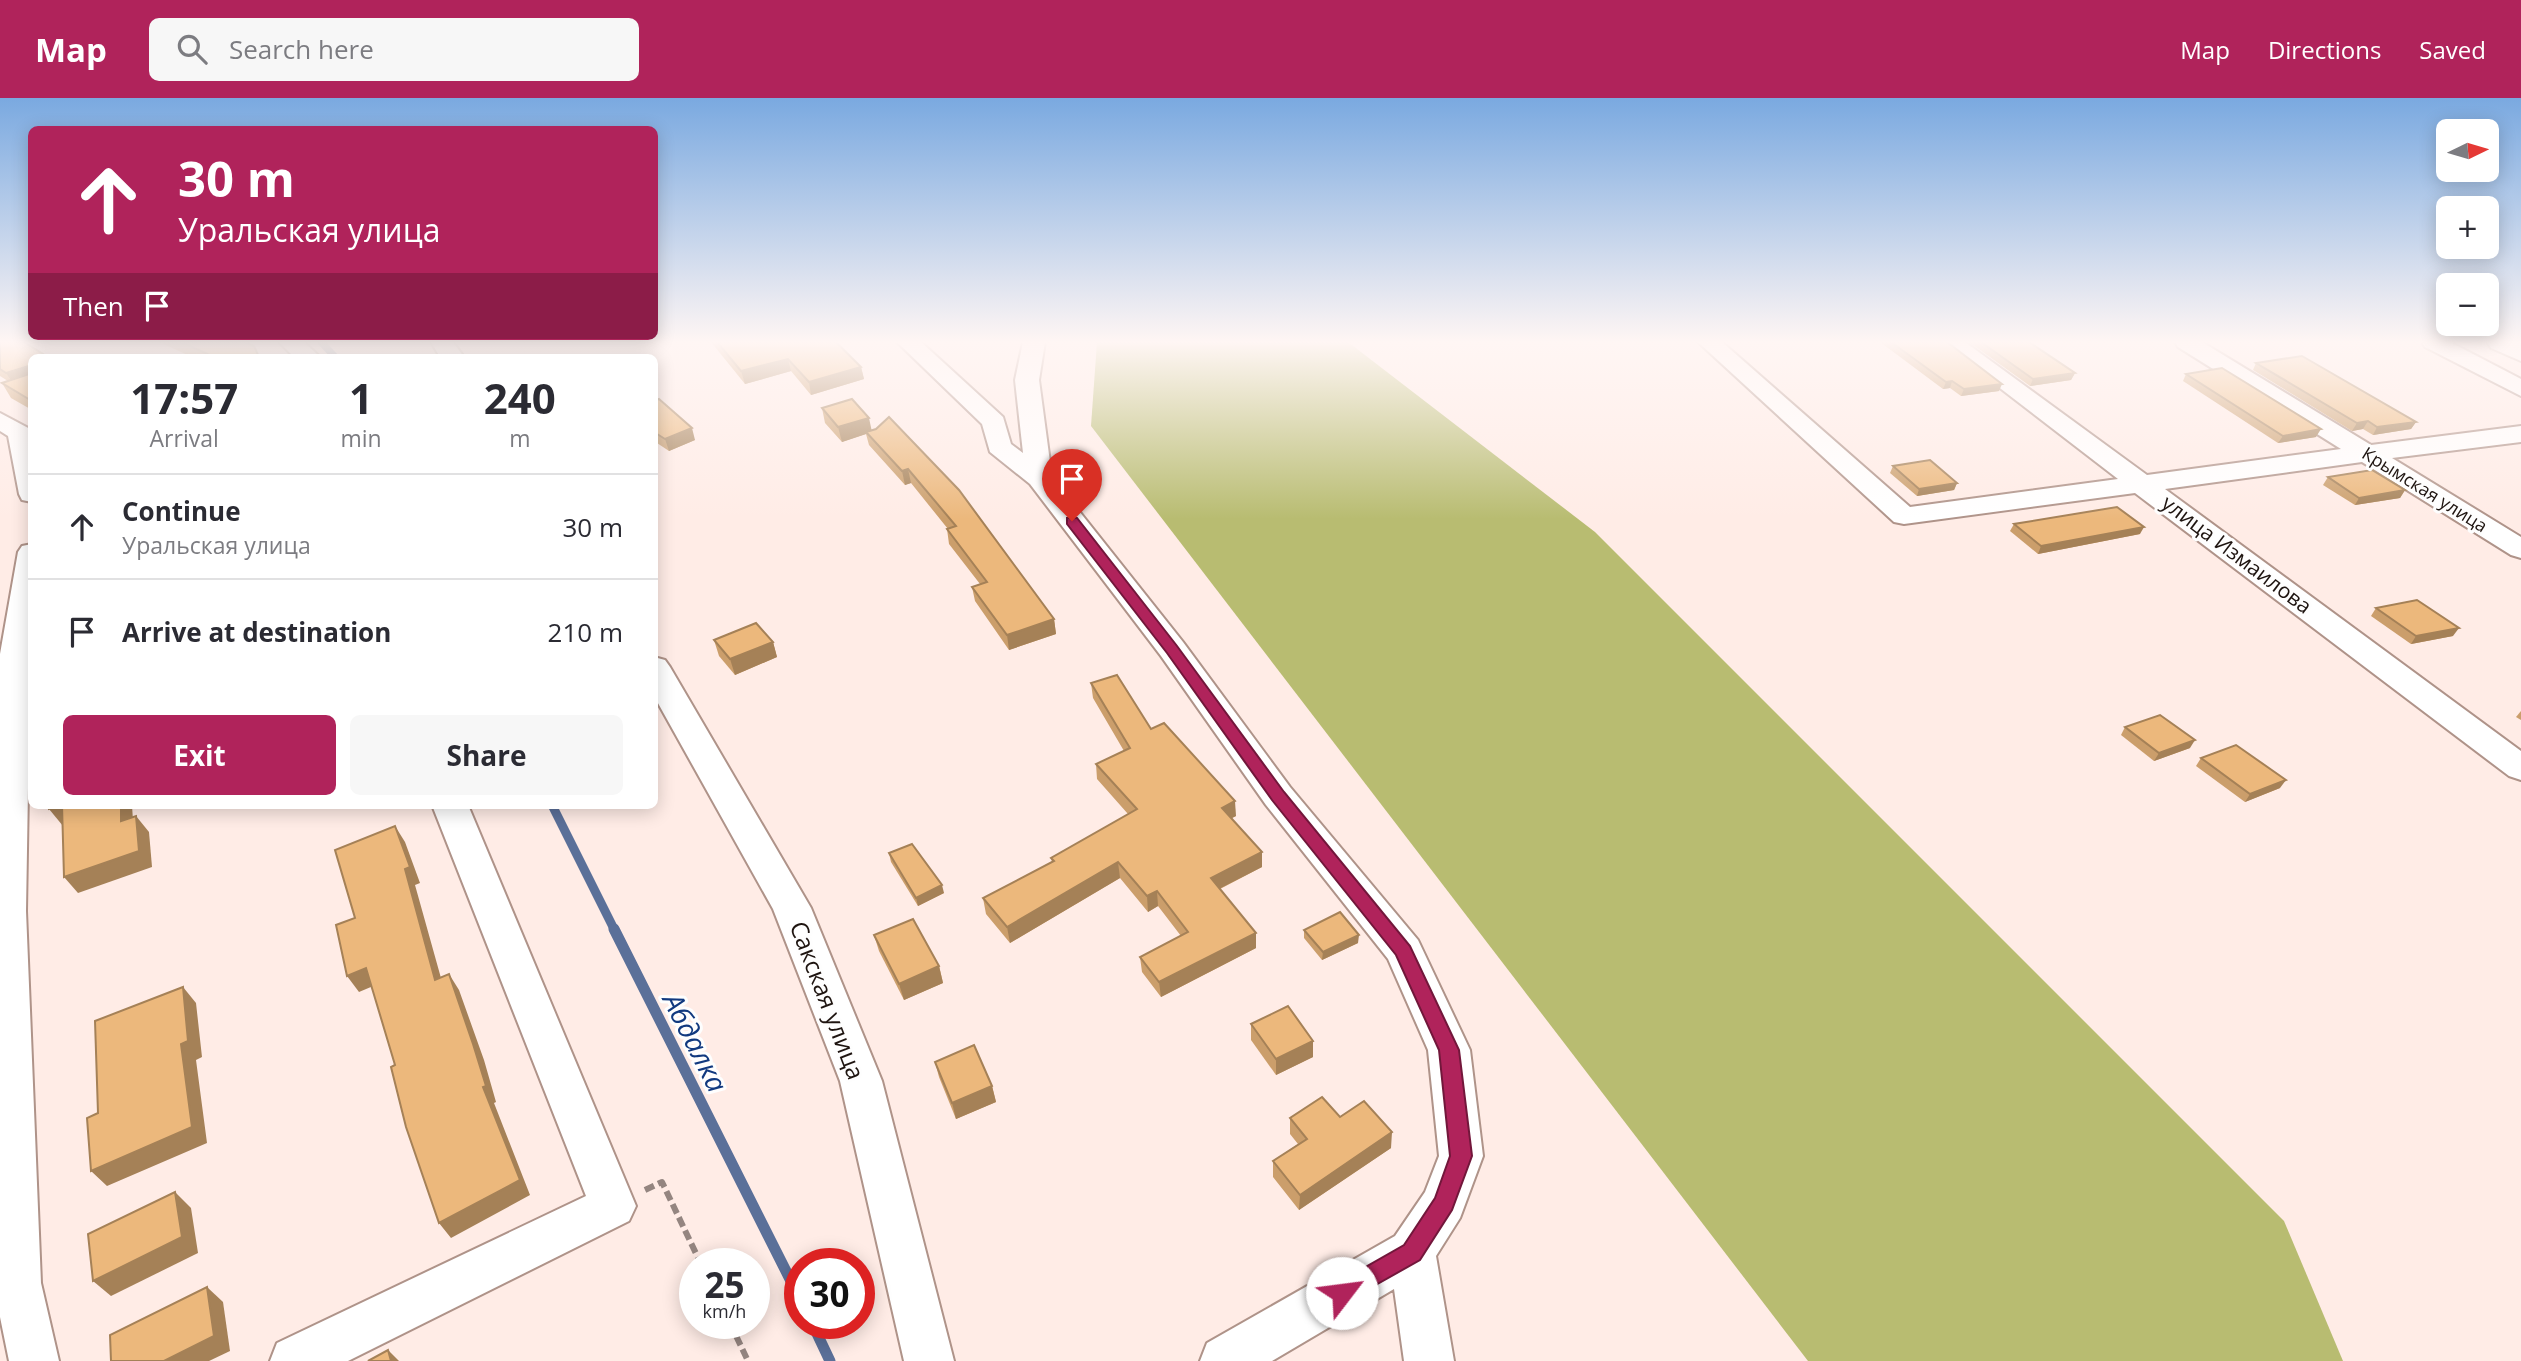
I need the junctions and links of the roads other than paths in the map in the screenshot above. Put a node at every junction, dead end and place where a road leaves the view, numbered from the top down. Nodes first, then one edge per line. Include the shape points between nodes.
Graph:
1 (971, 401) edge
2 (1030, 401) edge
3 (1775, 401) edge
4 (2031, 401) edge
5 (2283, 401) edge
6 (0, 420) edge
7 (2521, 433) edge
8 (2367, 452) junction
9 (28, 473) edge
10 (1039, 478) junction
11 (2147, 486) junction
12 (2521, 550) edge
13 (28, 600) edge
14 (22, 673) edge
15 (658, 674) edge
16 (2521, 768) edge
17 (452, 809) edge
18 (1412, 1252) junction
19 (34, 1361) edge
20 (295, 1361) edge
21 (929, 1361) edge
22 (1225, 1361) edge
23 (1430, 1361) edge

1 - 10 street via 993,422 999,447
2 - 10 street
3 - 11 street via 1904,516
4 - 11 street, улица Измаилова
5 - 8 street, Крымская улица
6 - 9 street via 20,432
7 - 8 street
8 - 11 street
8 - 12 street, Крымская улица
10 - 18 street via 1172,649 1278,796 1404,951 1449,1050 1461,1156 1444,1203
11 - 16 street, улица Измаилова
13 - 14 street
14 - 19 street via 7,911 17,1283
15 - 21 street, Сакская улица via 792,908 856,1069
17 - 20 street via 613,1206
18 - 22 street
18 - 23 street

